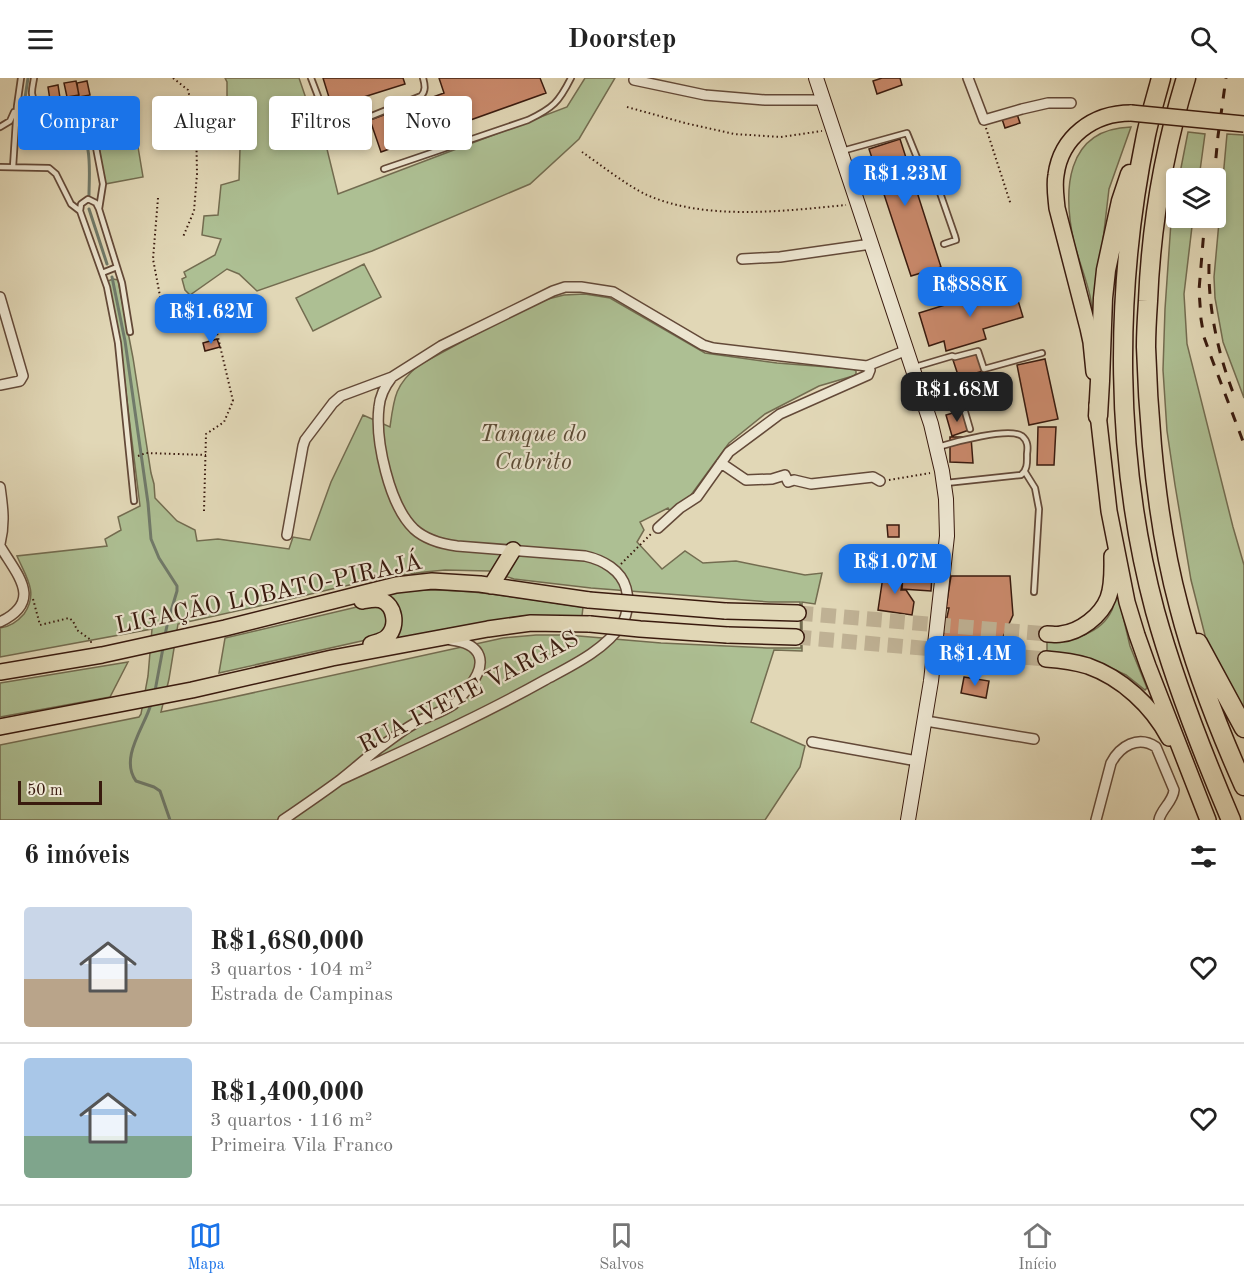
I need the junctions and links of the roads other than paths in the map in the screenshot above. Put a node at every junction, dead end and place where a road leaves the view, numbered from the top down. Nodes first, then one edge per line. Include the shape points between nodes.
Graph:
1 (21, 78) edge
2 (34, 78) edge
3 (311, 78) edge
4 (423, 78) edge
5 (571, 78) edge
6 (816, 78) edge
7 (968, 78) edge
8 (1161, 78) edge
9 (1186, 78) edge
10 (634, 80) dead end
11 (824, 100) junction
12 (1071, 103) dead end
13 (17, 106) junction
14 (1244, 124) edge
15 (0, 127) edge
16 (1146, 133) junction
17 (841, 151) junction
18 (13, 167) junction
19 (0, 168) edge
20 (384, 169) dead end
21 (99, 209) junction
22 (80, 211) junction
23 (871, 244) junction
24 (944, 244) dead end
25 (742, 259) dead end
26 (117, 267) junction
27 (102, 273) junction
28 (0, 297) edge
29 (130, 332) dead end
30 (907, 350) junction
31 (1042, 353) dead end
32 (867, 366) junction
33 (913, 368) junction
34 (392, 377) junction
35 (0, 385) edge
36 (921, 393) junction
37 (1098, 416) junction
38 (970, 429) dead end
39 (936, 447) junction
40 (721, 463) junction
41 (1025, 472) junction
42 (880, 481) road end
43 (944, 483) junction
44 (0, 487) edge
45 (134, 501) dead end
46 (1109, 511) junction
47 (658, 528) road end
48 (287, 535) dead end
49 (0, 545) edge
50 (513, 550) junction
51 (491, 586) junction
52 (1034, 592) dead end
53 (1179, 609) junction
54 (295, 611) junction
55 (798, 613) tunnel mouth
56 (0, 622) edge
57 (1047, 634) tunnel mouth
58 (796, 637) tunnel mouth
59 (434, 638) junction
60 (332, 658) junction
61 (1046, 658) tunnel mouth
62 (0, 672) edge
63 (926, 721) junction
64 (0, 726) edge
65 (1244, 728) edge
66 (1034, 739) dead end
67 (813, 742) dead end
68 (917, 761) junction
69 (340, 780) junction
70 (1244, 786) edge
71 (1205, 814) edge
72 (283, 820) edge
73 (908, 820) edge
74 (1096, 820) edge
75 (1159, 820) edge
76 (1231, 820) edge

1 - 13 lane
2 - 21 lane via 33,100 82,119 94,137 103,184
3 - 4 lane via 328,125 337,129 421,96
5 - 20 lane via 556,103 538,115
6 - 11 main road
7 - 12 street via 984,120 1048,103
8 - 16 highway
9 - 53 highway via 1156,212 1146,345 1155,480
10 - 11 street via 705,95
11 - 17 main road
13 - 15 lane via 10,121
13 - 18 lane
14 - 37 main road, bridge via 1115,114 1087,124 1061,155 1055,177 1057,208 1091,342
16 - 37 highway via 1126,184 1106,270
16 - 76 highway via 1126,275 1124,412 1130,477 1140,547 1155,611 1175,677
17 - 23 main road
17 - 24 lane via 907,133 922,170 931,167 956,236 956,240
18 - 19 lane
18 - 22 lane via 53,170 69,201
21 - 22 lane via 88,200 81,204
21 - 26 lane
22 - 27 lane
23 - 25 street
23 - 30 main road
26 - 27 lane
26 - 29 lane
27 - 45 lane via 118,343
28 - 35 street via 22,376 20,381
30 - 32 street
30 - 33 main road
31 - 33 lane via 984,369 978,351
32 - 34 street via 713,348 614,292 565,287 441,346
32 - 40 street via 868,375 782,413 729,452
33 - 36 main road
34 - 48 street via 341,396 305,440
34 - 50 street via 381,397 378,437 391,488 405,517 415,530 441,543
36 - 38 lane via 956,381
36 - 39 main road
37 - 46 main road
39 - 41 lane via 974,437 1013,433 1028,444
39 - 43 main road
40 - 42 street via 746,480 785,475 788,482 811,484 873,477
40 - 47 street via 697,497
41 - 43 lane
41 - 52 lane via 1035,488 1039,509
43 - 63 main road via 947,536
44 - 49 street via 4,523
46 - 57 main road via 1112,556 1108,599 1083,626 1066,633
46 - 71 main road via 1137,634
49 - 56 street via 25,593 17,611
50 - 51 main road
50 - 69 street, RUA IVETE VARGAS via 585,556 604,562 615,570 626,588 627,611 622,623 599,647 560,672
51 - 54 main road, LIGAÇÃO LOBATO-PIRAJÁ via 432,581 396,585
51 - 55 main road, LIGAÇÃO LOBATO-PIRAJÁ, bridge via 589,600
53 - 65 highway
53 - 70 highway via 1207,698
54 - 60 main road via 376,599 389,607 394,625 388,637
54 - 62 main road, LIGAÇÃO LOBATO-PIRAJÁ via 102,655
58 - 59 main road, bridge via 531,623
59 - 60 main road
59 - 69 street, RUA IVETE VARGAS via 460,641 477,651 480,665 476,678 452,705 412,725
60 - 64 main road via 192,690
61 - 71 main road via 1102,672 1134,694 1165,730
63 - 66 street
63 - 68 main road
67 - 68 street
68 - 73 main road
69 - 72 street, RUA IVETE VARGAS
74 - 75 street via 1111,763 1118,752 1143,741 1156,747 1174,790

